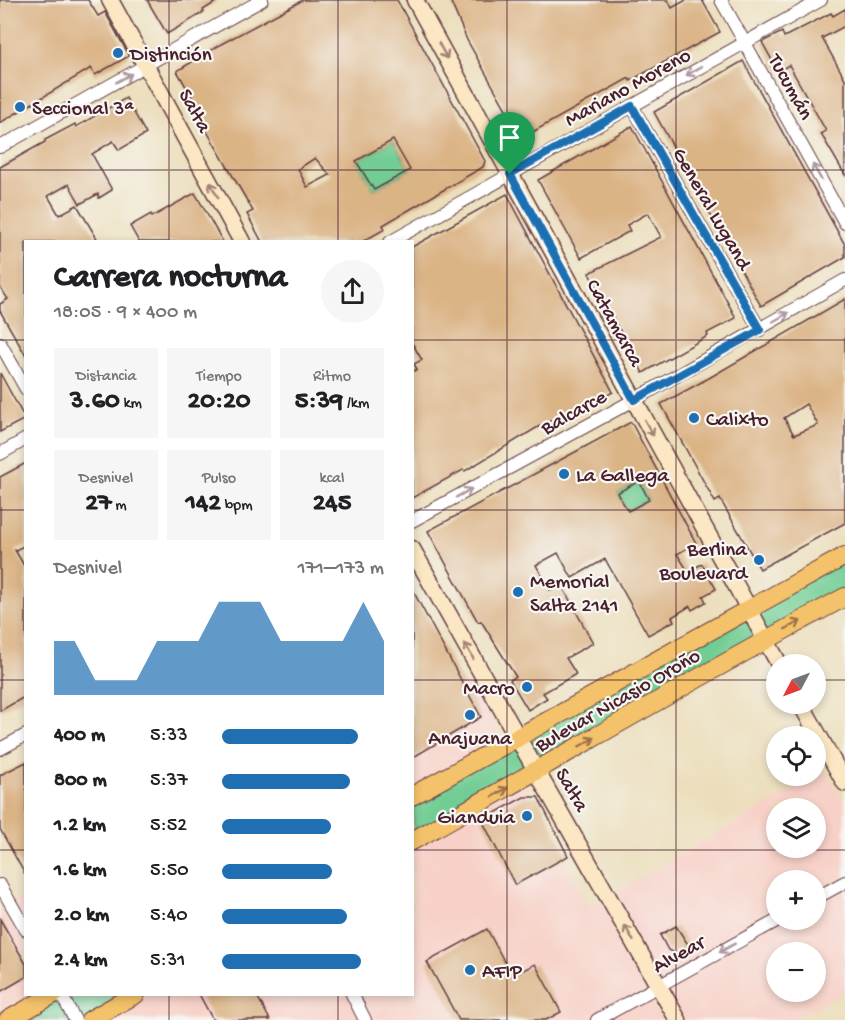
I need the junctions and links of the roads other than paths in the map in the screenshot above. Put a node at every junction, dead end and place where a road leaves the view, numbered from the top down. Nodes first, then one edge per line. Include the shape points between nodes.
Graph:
1 (110, 0) edge
2 (262, 0) edge
3 (415, 0) edge
4 (721, 0) edge
5 (821, 0) edge
6 (745, 42) junction
7 (146, 66) junction
8 (632, 106) junction
9 (0, 147) edge
10 (510, 174) junction
11 (845, 223) edge
12 (241, 240) edge
13 (394, 240) edge
14 (845, 280) edge
15 (760, 330) junction
16 (0, 343) edge
17 (24, 385) edge
18 (634, 400) junction
19 (24, 440) edge
20 (0, 454) edge
21 (414, 520) edge
22 (414, 553) edge
23 (845, 556) edge
24 (845, 597) edge
25 (748, 609) junction
26 (765, 640) junction
27 (773, 654) edge
28 (807, 714) edge
29 (24, 736) edge
30 (518, 739) junction
31 (0, 749) edge
32 (537, 772) junction
33 (845, 783) edge
34 (414, 795) edge
35 (414, 840) edge
36 (845, 882) edge
37 (0, 885) edge
38 (826, 892) edge
39 (24, 927) edge
40 (766, 927) edge
41 (659, 986) junction
42 (50, 996) edge
43 (62, 996) edge
44 (132, 996) edge
45 (353, 996) edge
46 (8, 1020) edge
47 (75, 1020) edge
48 (90, 1020) edge
49 (365, 1020) edge
50 (597, 1020) edge
51 (678, 1020) edge

1 - 7 main road, Salta
2 - 7 street
3 -> 10 main road, Catamarca
4 - 6 street, Tucumán
5 - 6 street, Mariano Moreno
6 -> 8 street, Mariano Moreno
11 -> 6 street, Tucumán
9 -> 7 street
12 -> 7 main road, Salta
8 - 10 street, Mariano Moreno
8 - 15 street, General Lugand
10 - 13 street, Mariano Moreno
10 - 18 main road, Catamarca
15 -> 14 street, Balcarce
15 - 18 street, Balcarce
16 - 17 street
21 -> 18 street, Balcarce
18 -> 25 main road, Catamarca
19 - 20 street
30 -> 22 main road, Salta
23 - 25 main road, Bulevar Nicasio Oroño
26 -> 24 main road, Bulevar Nicasio Oroño
25 - 26 main road, Catamarca
25 - 30 main road, Bulevar Nicasio Oroño
26 - 27 main road, Catamarca
32 -> 26 main road, Bulevar Nicasio Oroño
28 - 33 main road
29 - 31 street
30 - 32 main road, Salta
30 - 34 main road, Bulevar Nicasio Oroño
35 -> 32 main road, Bulevar Nicasio Oroño
41 -> 32 main road, Salta
36 - 38 street
37 - 39 street
40 -> 41 street, Alvear
41 - 50 street, Alvear
41 - 51 main road, Salta
42 - 46 main road
43 - 47 street
44 - 48 main road
45 - 49 street

